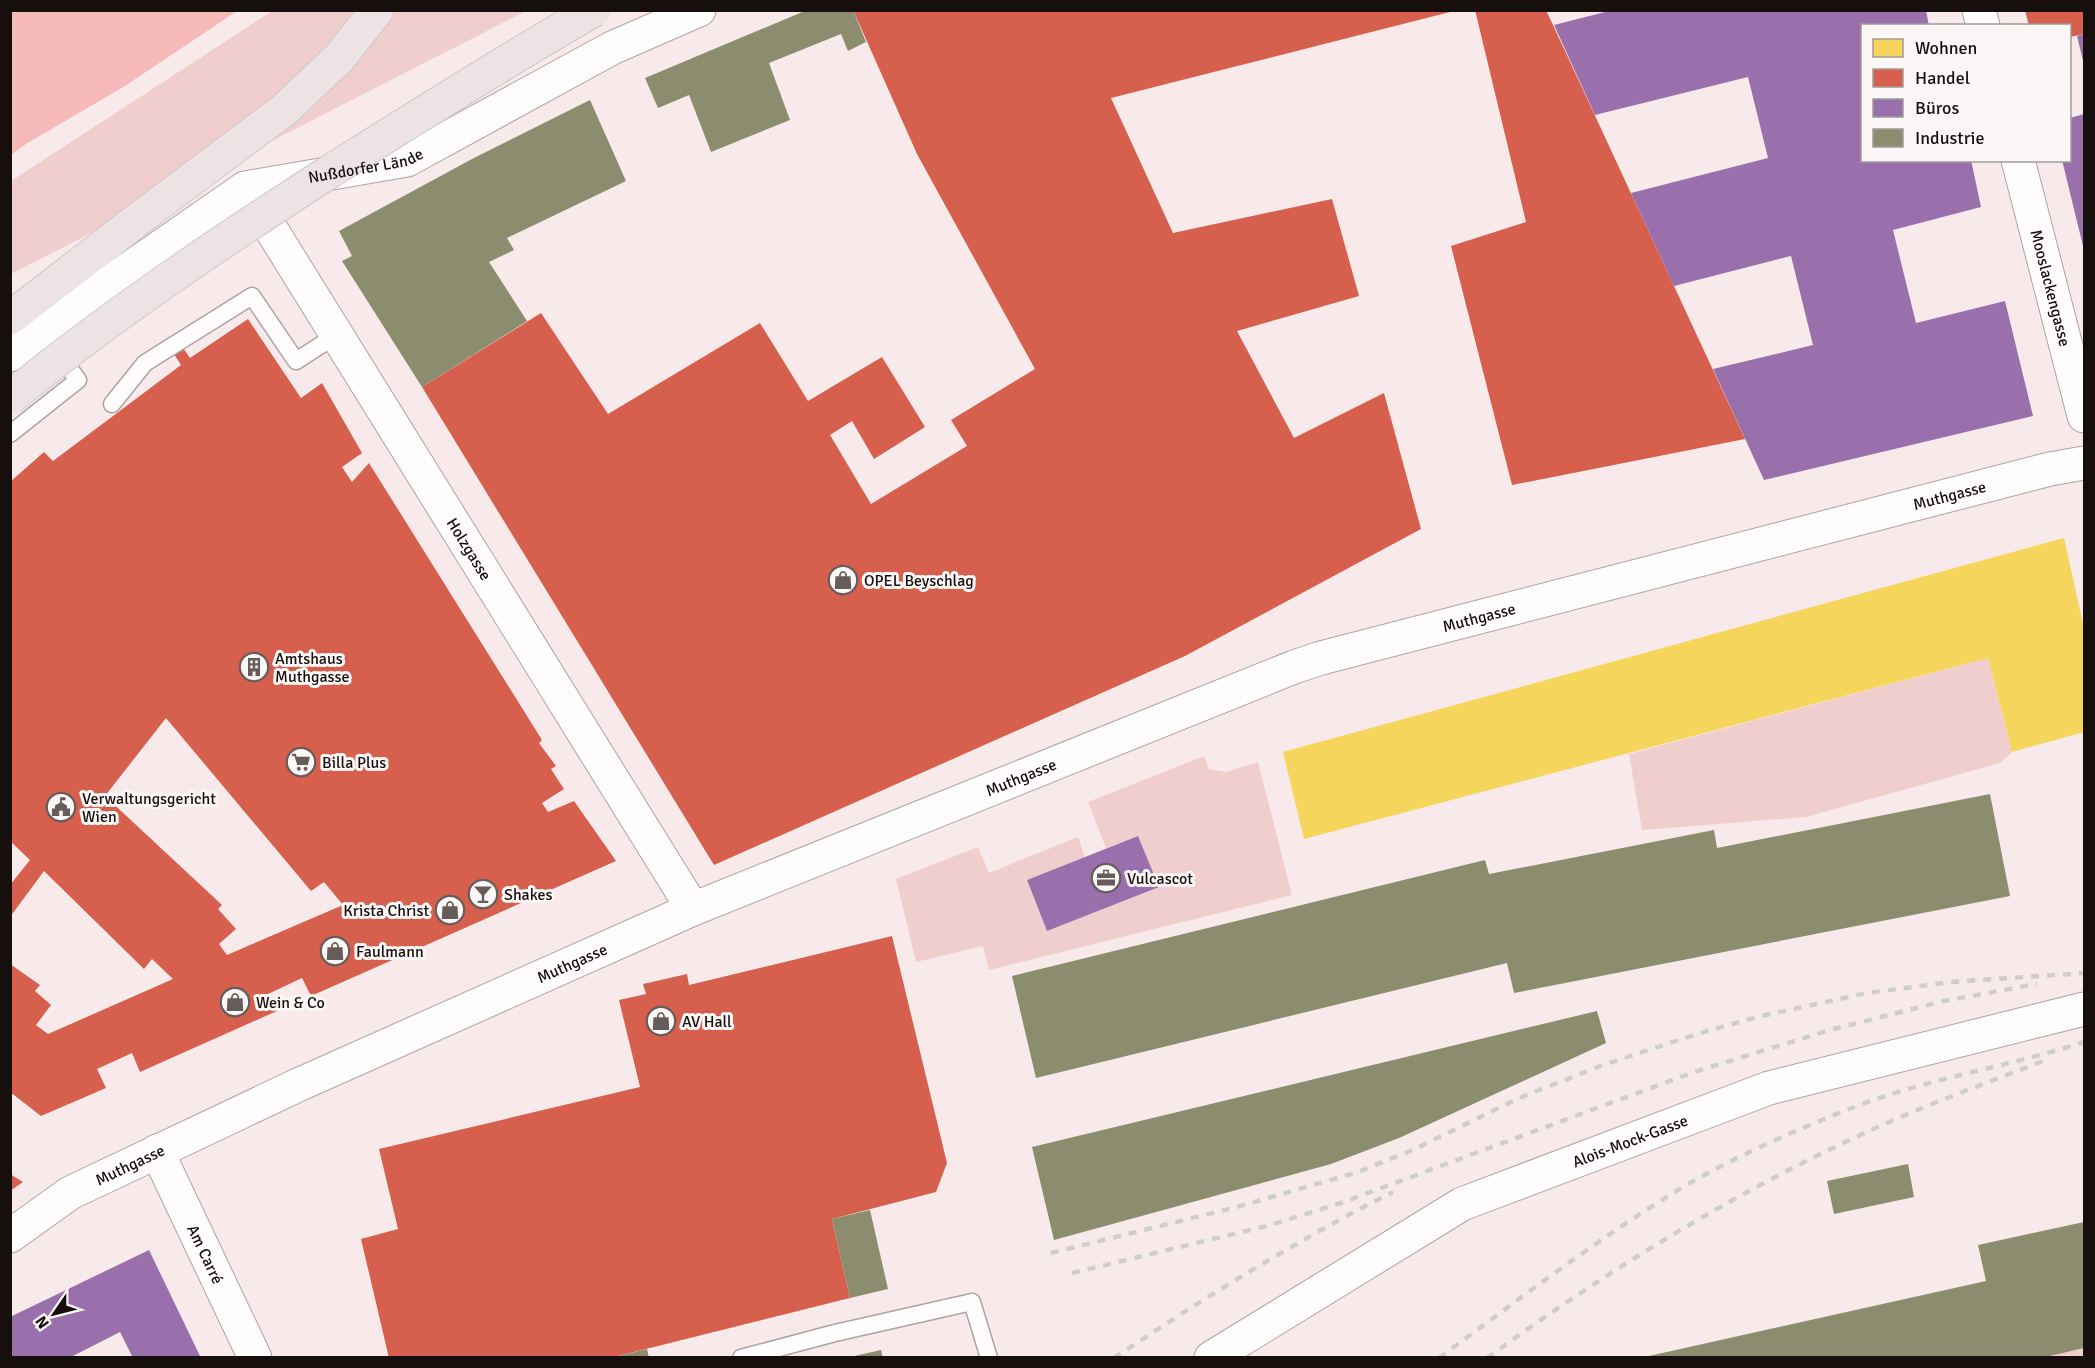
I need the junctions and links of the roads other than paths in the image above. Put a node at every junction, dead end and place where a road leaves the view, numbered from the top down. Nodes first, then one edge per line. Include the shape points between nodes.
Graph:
1 (377, 10) edge
2 (594, 10) edge
3 (699, 10) edge
4 (2019, 162) edge
5 (245, 188) junction
6 (10, 318) edge
7 (41, 330) junction
8 (338, 334) junction
9 (10, 355) edge
10 (10, 398) edge
11 (112, 404) dead end
12 (2085, 416) edge
13 (10, 434) edge
14 (2085, 463) edge
15 (693, 909) junction
16 (2085, 1009) edge
17 (157, 1151) junction
18 (10, 1236) edge
19 (255, 1358) edge
20 (741, 1358) edge
21 (989, 1358) edge
22 (1210, 1358) edge

1 - 6 highway via 339,58 284,110
2 - 10 highway, bridge via 422,113 209,250
3 - 5 street, Nußdorfer Lände via 612,48 407,160
4 - 12 street, Mooslackengasse
5 - 7 street, Nußdorfer Lände
5 - 8 street, Holzgasse
7 - 9 street, Nußdorfer Lände
7 - 13 lane via 78,380
8 - 11 lane via 296,362 252,296 145,363
8 - 15 street, Holzgasse
14 - 15 street, Muthgasse via 1321,658
15 - 17 street, Muthgasse
16 - 22 street, Alois-Mock-Gasse via 1769,1088 1462,1204
17 - 18 street, Muthgasse via 70,1193
17 - 19 street, Am Carré
20 - 21 lane via 972,1302

